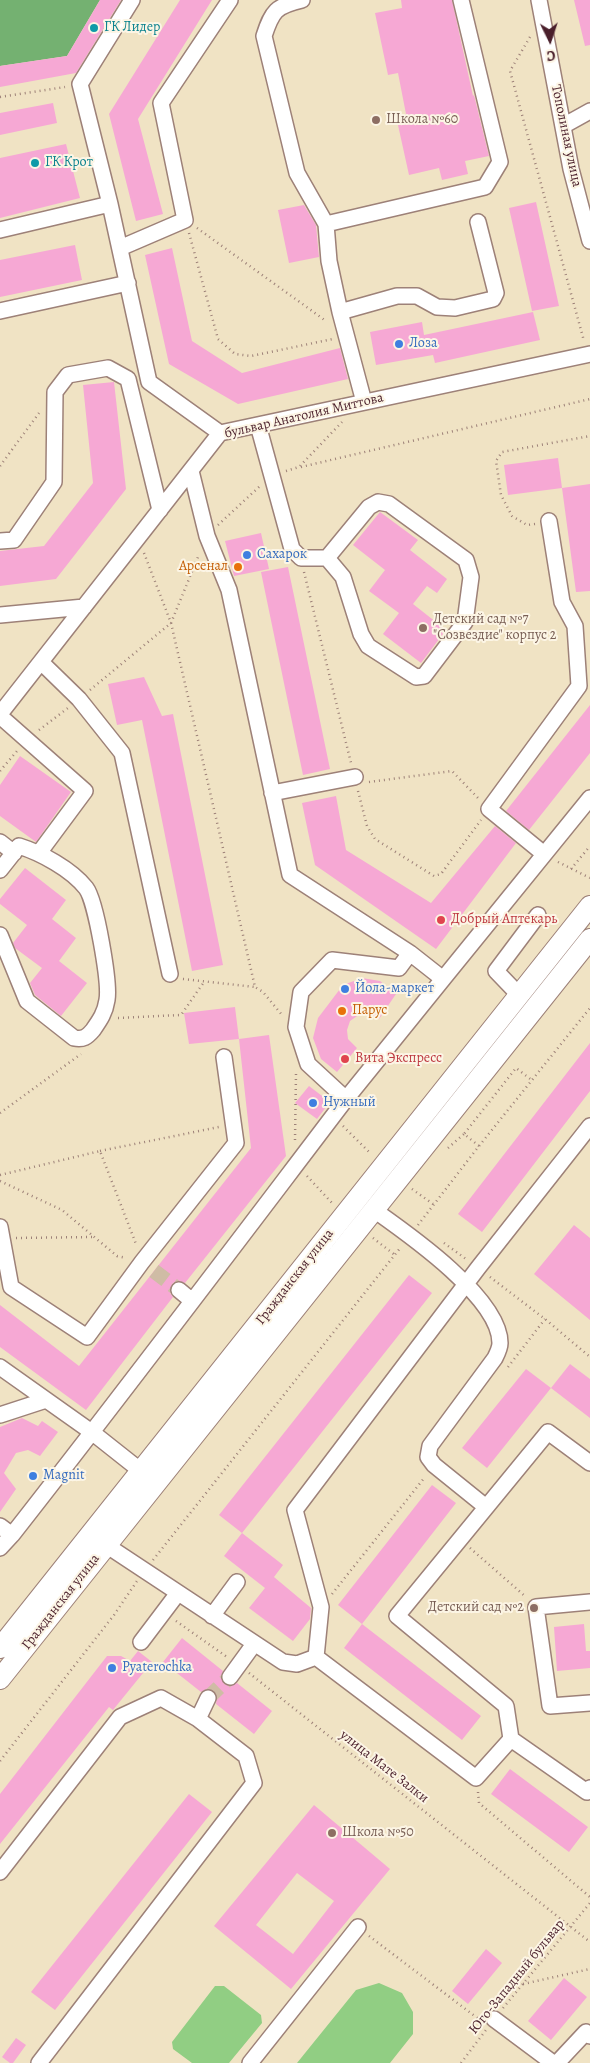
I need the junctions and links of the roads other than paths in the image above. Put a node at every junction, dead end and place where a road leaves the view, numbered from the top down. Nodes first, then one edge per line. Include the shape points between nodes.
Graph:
1 (132, 0) edge
2 (230, 0) edge
3 (302, 0) edge
4 (461, 0) edge
5 (539, 0) edge
6 (590, 111) edge
7 (563, 126) junction
8 (110, 204) junction
9 (478, 222) dead end
10 (326, 224) junction
11 (0, 230) edge
12 (589, 236) edge
13 (120, 248) junction
14 (128, 283) junction
15 (0, 311) edge
16 (340, 312) junction
17 (589, 354) edge
18 (364, 402) junction
19 (258, 425) junction
20 (220, 433) junction
21 (191, 471) junction
22 (160, 510) junction
23 (550, 521) road end
24 (0, 541) edge
25 (327, 558) junction
26 (84, 607) junction
27 (0, 616) edge
28 (41, 662) junction
29 (0, 715) edge
30 (356, 781) road end
31 (272, 793) junction
32 (590, 798) edge
33 (0, 842) edge
34 (14, 853) junction
35 (39, 853) junction
36 (544, 854) junction
37 (0, 870) edge
38 (590, 906) edge
39 (538, 915) dead end
40 (0, 935) edge
41 (590, 939) edge
42 (410, 953) junction
43 (170, 974) road end
44 (443, 979) junction
45 (520, 996) junction
46 (224, 1057) dead end
47 (346, 1099) junction
48 (590, 1126) edge
49 (358, 1198) junction
50 (374, 1210) junction
51 (1, 1233) edge
52 (466, 1284) junction
53 (179, 1290) tunnel mouth
54 (191, 1300) junction
55 (0, 1367) edge
56 (46, 1400) junction
57 (0, 1415) edge
58 (92, 1433) junction
59 (590, 1463) edge
60 (141, 1472) junction
61 (486, 1507) junction
62 (6, 1531) edge
63 (106, 1545) junction
64 (0, 1548) edge
65 (237, 1582) dead end
66 (178, 1593) junction
67 (590, 1602) edge
68 (212, 1616) junction
69 (142, 1642) dead end
70 (254, 1644) junction
71 (0, 1648) edge
72 (316, 1657) junction
73 (234, 1671) tunnel mouth
74 (0, 1679) edge
75 (208, 1698) tunnel mouth
76 (590, 1703) edge
77 (198, 1719) junction
78 (511, 1739) junction
79 (590, 1788) edge
80 (0, 1872) edge
81 (358, 1927) road end
82 (492, 2023) road end
83 (590, 2036) edge
84 (39, 2063) edge
85 (250, 2063) edge
86 (555, 2063) edge

1 - 8 street via 80,84
2 - 13 street via 161,103 185,220
3 - 10 street via 283,4 271,15 264,36 297,172
4 - 10 street via 500,162 485,187
5 - 7 street, Тополиная улица
6 - 7 street
7 - 12 street, Тополиная улица
8 - 11 street
8 - 13 street
9 - 16 street via 496,293 493,299 455,308 437,307 417,296 397,296
10 - 16 street via 329,261
13 - 14 street
14 - 15 street
14 - 20 street via 148,382
16 - 18 street
17 - 18 street, бульвар Анатолия Миттова
18 - 19 street, бульвар Анатолия Миттова
19 - 20 street, бульвар Анатолия Миттова
19 - 25 street via 292,549 301,558
20 - 21 street, бульвар Анатолия Миттова
21 - 22 street, бульвар Анатолия Миттова
21 - 31 street via 207,536 229,590
22 - 24 street via 128,380 108,368 68,375 55,392 54,482 14,540
22 - 26 street, бульвар Анатолия Миттова
23 - 36 street via 562,602 575,626 579,686 489,809
25 - 25 street via 343,577 368,646 416,677 424,676 465,622 471,577 466,560 390,504 378,502 369,507
26 - 27 street
26 - 28 street, бульвар Анатолия Миттова
28 - 29 street, бульвар Анатолия Миттова
28 - 43 street via 79,699 122,753
29 - 35 street via 85,791
30 - 31 street
31 - 42 street via 290,875
32 - 36 street
33 - 34 street
34 - 35 street via 19,846
34 - 37 street
35 - 40 street via 74,877 86,889 92,902 108,982 108,999 104,1016 87,1037 74,1038 26,1001
36 - 44 street
38 - 45 main road, Гражданская улица
39 - 45 street via 496,971
41 - 50 main road, Гражданская улица
42 - 44 street
42 - 47 street via 399,968 332,960 301,992 296,1027 308,1064
44 - 47 street
45 - 49 main road, Гражданская улица
46 - 51 street via 236,1143 148,1266 87,1337 11,1288
47 - 54 street
48 - 52 street
49 - 50 main road
49 - 60 main road, Гражданская улица
50 - 52 street
50 - 63 main road, Гражданская улица
52 - 61 street via 493,1322 500,1344 495,1358 430,1446 428,1457
52 - 72 street via 295,1510 322,1607
53 - 54 street
54 - 58 street
55 - 56 street
56 - 57 street
56 - 58 street
58 - 60 street
58 - 62 street
59 - 61 street via 548,1432
60 - 71 main road, Гражданская улица
61 - 78 street via 397,1616 506,1706
62 - 64 street
63 - 66 street
63 - 74 main road, Гражданская улица
65 - 68 street
66 - 68 street
66 - 69 street
67 - 76 street via 536,1607 550,1706
68 - 70 street
70 - 72 street via 283,1662 297,1664
70 - 73 street
72 - 78 street via 476,1778
75 - 77 street
77 - 80 street via 161,1698 120,1718
77 - 84 street via 246,1756 254,1783
78 - 79 street via 587,1792
81 - 85 street
82 - 86 street
83 - 86 street via 586,2032

